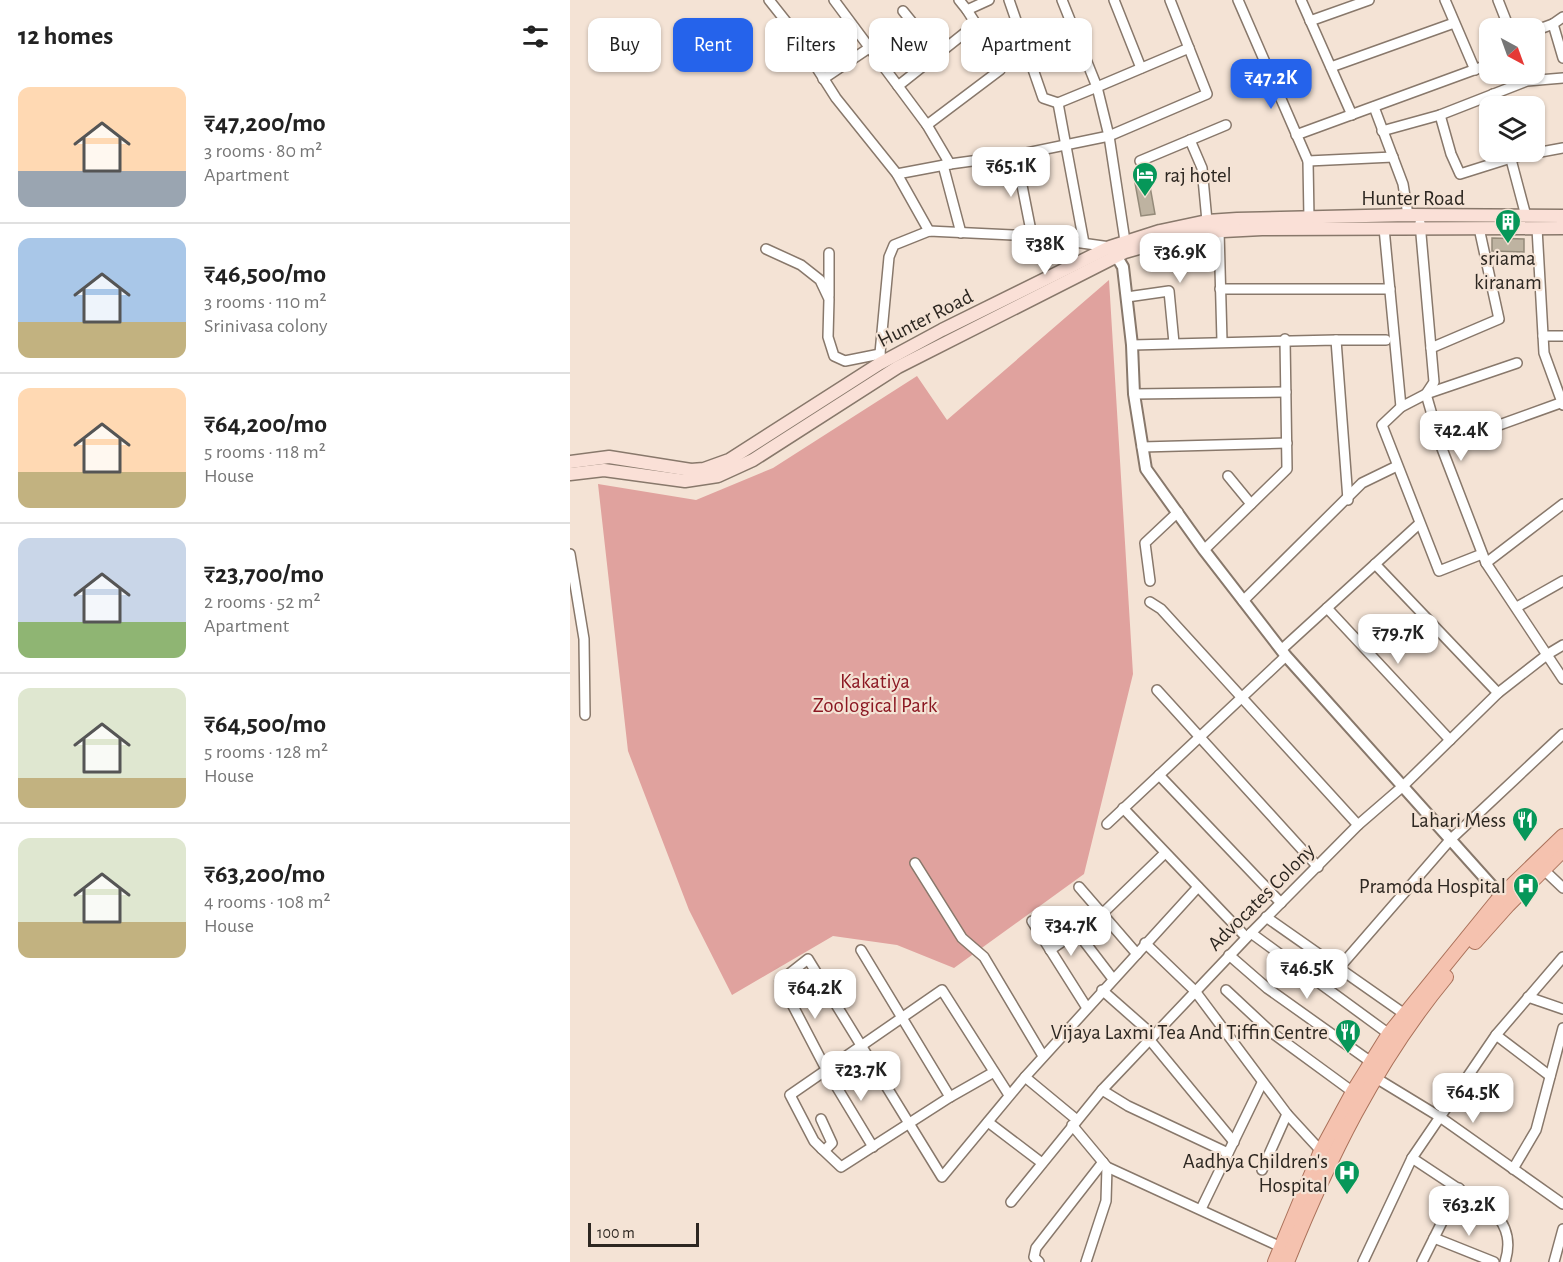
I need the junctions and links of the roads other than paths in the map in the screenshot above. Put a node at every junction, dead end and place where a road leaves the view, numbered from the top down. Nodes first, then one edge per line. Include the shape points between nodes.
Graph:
1 (769, 0) edge
2 (960, 0) edge
3 (989, 0) edge
4 (1009, 0) edge
5 (1062, 0) edge
6 (1114, 0) edge
7 (1170, 0) edge
8 (1238, 0) edge
9 (1301, 0) edge
10 (1369, 0) edge
11 (1445, 0) edge
12 (1498, 0) edge
13 (839, 2) edge
14 (967, 10) junction
15 (903, 11) dead end
16 (1563, 17) edge
17 (909, 18) edge
18 (1505, 18) edge
19 (1310, 21) junction
20 (1454, 23) junction
21 (1553, 24) junction
22 (1545, 27) edge
23 (949, 45) edge
24 (869, 48) joint
25 (1189, 48) junction
26 (1563, 58) edge
27 (1331, 67) junction
28 (1141, 68) junction
29 (1479, 68) edge
30 (1474, 70) junction
31 (887, 72) edge
32 (916, 72) edge
33 (997, 72) edge
34 (1563, 78) edge
35 (823, 79) junction
36 (898, 86) junction
37 (1097, 87) junction
38 (1493, 94) joint
39 (1058, 103) junction
40 (1374, 107) junction
41 (1352, 115) junction
42 (1440, 115) junction
43 (927, 125) junction
44 (1226, 125) dead end
45 (1382, 130) junction
46 (1296, 135) junction
47 (1109, 136) junction
48 (1190, 140) junction
49 (1067, 145) junction
50 (1563, 148) edge
51 (1545, 150) edge
52 (1016, 155) junction
53 (1394, 157) junction
54 (1140, 161) dead end
55 (1308, 161) junction
56 (1492, 162) edge
57 (1512, 162) edge
58 (947, 164) junction
59 (897, 174) junction
60 (1526, 216) junction
61 (1563, 216) edge
62 (1416, 220) junction
63 (1207, 222) junction
64 (1315, 222) junction
65 (1384, 228) junction
66 (1479, 228) junction
67 (1537, 228) junction
68 (1563, 228) edge
69 (929, 231) junction
70 (1219, 231) junction
71 (961, 233) junction
72 (1032, 236) junction
73 (1125, 241) junction
74 (1083, 243) junction
75 (766, 249) dead end
76 (1114, 251) junction
77 (829, 253) dead end
78 (1220, 289) junction
79 (1389, 289) junction
80 (1127, 297) junction
81 (829, 299) junction
82 (1543, 336) junction
83 (1563, 336) edge
84 (1285, 339) junction
85 (1336, 340) junction
86 (1386, 340) dead end
87 (1222, 342) junction
88 (1174, 343) junction
89 (1132, 345) junction
90 (1431, 348) junction
91 (880, 359) junction
92 (1517, 363) dead end
93 (1286, 392) junction
94 (1134, 394) junction
95 (1426, 394) junction
96 (838, 397) junction
97 (1563, 403) edge
98 (1401, 407) junction
99 (1287, 443) junction
100 (1442, 446) junction
101 (1142, 447) junction
102 (570, 462) edge
103 (1397, 466) junction
104 (570, 474) edge
105 (1228, 476) dead end
106 (1348, 500) junction
107 (1251, 504) junction
108 (1563, 504) edge
109 (1178, 513) junction
110 (1419, 524) junction
111 (1204, 550) junction
112 (570, 554) edge
113 (1484, 558) junction
114 (1375, 564) junction
115 (1150, 581) dead end
116 (1563, 581) edge
117 (574, 589) edge
118 (1243, 601) junction
119 (1150, 602) dead end
120 (1517, 607) junction
121 (1327, 608) junction
122 (1563, 645) edge
123 (1283, 653) junction
124 (1548, 654) junction
125 (1563, 679) edge
126 (1157, 690) dead end
127 (1498, 693) junction
128 (1242, 696) junction
129 (585, 715) dead end
130 (1563, 734) edge
131 (1199, 738) junction
132 (1450, 740) junction
133 (1159, 775) junction
134 (1402, 787) junction
135 (1123, 808) junction
136 (1107, 824) dead end
137 (1359, 825) junction
138 (1563, 836) edge
139 (1450, 840) junction
140 (1563, 850) edge
141 (1165, 853) junction
142 (915, 862) dead end
143 (1318, 867) junction
144 (1544, 869) junction
145 (1079, 887) dead end
146 (1198, 887) junction
147 (1563, 888) edge
148 (1501, 896) junction
149 (1281, 903) junction
150 (1101, 915) junction
151 (1266, 917) junction
152 (1032, 921) dead end
153 (1077, 932) junction
154 (1249, 935) junction
155 (1145, 943) junction
156 (861, 950) dead end
157 (1050, 950) junction
158 (1137, 954) junction
159 (1229, 955) junction
160 (1563, 957) edge
161 (1338, 969) junction
162 (1113, 979) junction
163 (1102, 990) junction
164 (1226, 990) dead end
165 (1195, 991) junction
166 (1528, 997) junction
167 (1087, 1008) junction
168 (1563, 1009) edge
169 (1403, 1013) junction
170 (902, 1018) junction
171 (1563, 1028) edge
172 (1389, 1034) junction
173 (1496, 1035) junction
174 (1151, 1037) junction
175 (861, 1047) junction
176 (1043, 1056) junction
177 (827, 1071) junction
178 (1371, 1071) junction
179 (994, 1072) junction
180 (1550, 1076) junction
181 (1025, 1077) junction
182 (1263, 1083) junction
183 (1102, 1090) junction
184 (1353, 1092) junction
185 (1009, 1095) junction
186 (950, 1097) junction
187 (1287, 1114) junction
188 (1440, 1117) junction
189 (821, 1119) dead end
190 (988, 1122) junction
191 (1074, 1123) junction
192 (908, 1124) junction
193 (1234, 1142) junction
194 (873, 1147) junction
195 (822, 1149) junction
196 (1322, 1151) junction
197 (1228, 1153) junction
198 (1412, 1158) junction
199 (1042, 1163) junction
200 (1105, 1164) junction
201 (1514, 1169) junction
202 (1262, 1170) dead end
203 (1459, 1188) junction
204 (1011, 1202) dead end
205 (1563, 1204) edge
206 (1201, 1209) junction
207 (1563, 1229) edge
208 (1434, 1238) junction
209 (1281, 1247) junction
210 (1039, 1262) edge
211 (1086, 1262) edge
212 (1275, 1262) edge
213 (1287, 1262) edge
214 (1363, 1262) edge
215 (1422, 1262) edge
216 (1494, 1262) edge
217 (1505, 1262) edge
218 (1554, 1262) edge

1 - 35 street
2 - 14 street
3 - 14 street
4 - 39 street via 1043,98
5 - 37 street
6 - 28 street
7 - 25 street
8 - 46 street
9 - 19 street
10 - 19 street
11 - 20 street
12 - 18 street
13 - 24 street
14 - 23 street via 976,24
15 - 17 street
16 - 21 street
19 - 27 street
20 - 27 street
20 - 30 street
21 - 22 street
21 - 26 street
24 - 35 street
25 - 28 street
25 - 47 street via 1207,94
27 - 41 street
28 - 37 street
29 - 30 street
30 - 40 street
31 - 36 street
32 - 36 street
33 - 43 street
34 - 38 street via 1527,81
35 - 59 street
36 - 43 street
37 - 39 street
37 - 47 street
38 - 42 street
39 - 49 street
40 - 41 street
40 - 45 street
41 - 46 street
42 - 45 street
42 - 56 street via 1460,174
43 - 58 street
44 - 48 street
45 - 53 street
46 - 55 street
47 - 49 street
47 - 73 street
48 - 54 street
48 - 63 street via 1202,168
49 - 52 street
49 - 74 street
50 - 51 street
52 - 58 street
52 - 72 street
53 - 55 street
53 - 62 street
55 - 64 street
57 - 60 street
58 - 59 street
58 - 71 street
59 - 69 street
60 - 61 main road, Hunter Road
60 - 62 main road, Hunter Road
62 - 64 main road, Hunter Road
62 - 65 main road, Hunter Road
62 - 66 main road, Hunter Road
62 - 90 street
63 - 64 main road, Hunter Road
63 - 73 main road, Hunter Road
64 - 65 main road, Hunter Road
64 - 70 main road, Hunter Road
65 - 79 street
66 - 67 main road, Hunter Road
66 - 90 street via 1499,319
67 - 68 main road, Hunter Road
67 - 82 street
69 - 71 street
69 - 91 street via 894,245 889,257
70 - 76 main road, Hunter Road
70 - 78 street
71 - 72 street
72 - 74 street
73 - 76 main road, Hunter Road
74 - 76 street
75 - 81 street via 801,265 820,280
76 - 80 street via 1123,267
76 - 91 main road, Hunter Road
76 - 96 main road, Hunter Road
77 - 81 street
78 - 79 street
78 - 87 street
79 - 98 street
80 - 88 street via 1169,291
80 - 89 street
81 - 91 street via 828,337 834,356 846,361
82 - 83 street
82 - 97 street via 1544,353
84 - 85 street
84 - 87 street
84 - 93 street
85 - 86 street
85 - 106 street
87 - 88 street
88 - 89 street
89 - 94 street
90 - 95 street via 1434,382
91 - 96 main road, Hunter Road
92 - 95 street
93 - 94 street
93 - 99 street
94 - 101 street
95 - 98 street
95 - 100 street
96 - 102 main road, Hunter Road via 729,460 704,469 679,470 609,457
96 - 104 main road, Hunter Road via 753,460 718,476 685,481 604,470
97 - 100 street
98 - 103 street via 1382,425
99 - 101 street
99 - 107 street via 1287,469
100 - 113 street
101 - 109 street via 1146,469
103 - 106 street via 1362,483
103 - 110 street
105 - 107 street
106 - 118 street
107 - 111 street
108 - 113 street
109 - 111 street
109 - 115 street via 1145,543
110 - 113 street via 1439,572
110 - 114 street
111 - 118 street
112 - 117 street
113 - 120 street
114 - 121 street
114 - 127 street
116 - 120 street
117 - 129 street via 584,639
118 - 123 street
119 - 128 street
120 - 124 street
121 - 123 street
121 - 132 street
122 - 124 street, Advocates Colony
123 - 128 street
123 - 134 street
124 - 125 street
124 - 127 street, Advocates Colony
126 - 131 street
127 - 132 street, Advocates Colony
128 - 131 street
128 - 137 street
130 - 139 street
131 - 133 street
131 - 143 street
132 - 134 street, Advocates Colony
133 - 135 street
133 - 149 street
134 - 137 street, Advocates Colony
134 - 139 street
135 - 136 street
135 - 141 street
137 - 143 street, Advocates Colony
138 - 148 main road
139 - 148 street
139 - 161 street
140 - 144 main road
141 - 146 street
141 - 150 street
142 - 176 street via 962,938 984,957
143 - 149 street, Advocates Colony
144 - 147 street
144 - 178 main road via 1434,991
145 - 150 street
146 - 154 street
146 - 155 street
148 - 169 main road
149 - 151 street, Advocates Colony
150 - 153 street
150 - 158 street
151 - 154 street, Advocates Colony
151 - 161 street
152 - 157 street
153 - 157 street
153 - 162 street
154 - 159 street, Advocates Colony
154 - 172 street
155 - 158 street
155 - 165 street
156 - 170 street
157 - 167 street
158 - 162 street
159 - 165 street, Advocates Colony
159 - 178 street
160 - 166 street
161 - 169 street
162 - 163 street
163 - 167 street
163 - 174 street
164 - 184 street via 1270,1032
165 - 174 street, Advocates Colony
165 - 182 street
166 - 168 street
166 - 173 street
167 - 176 street
169 - 172 main road
170 - 175 street
170 - 179 street via 942,990
170 - 186 street
171 - 180 street
172 - 178 main road
173 - 180 street
173 - 188 street
174 - 183 street, Advocates Colony
174 - 193 street
175 - 177 street
175 - 177 street via 808,959 780,981
175 - 192 street
176 - 181 street
177 - 194 street
177 - 195 street via 789,1097
178 - 184 main road
178 - 188 street
178 - 213 main road
179 - 185 street
179 - 186 street
180 - 201 street via 1536,1130
181 - 185 street
181 - 191 street
182 - 187 street
182 - 193 street
183 - 191 street, Advocates Colony
183 - 197 street
184 - 196 main road
185 - 190 street
186 - 192 street
187 - 196 street
187 - 202 street
188 - 198 street
188 - 201 street
189 - 195 street via 832,1143
190 - 192 street via 942,1177
190 - 199 street
191 - 199 street, Advocates Colony
191 - 200 street
192 - 194 street
193 - 197 street
194 - 195 street via 841,1167
196 - 209 main road
197 - 206 street
198 - 203 street
198 - 214 street
199 - 204 street, Advocates Colony
200 - 206 street
200 - 210 street via 1036,1248 1034,1257
200 - 211 street via 1106,1201
201 - 205 street
203 - 208 street
203 - 217 street via 1504,1224 1509,1242
206 - 209 street
207 - 218 street
208 - 215 street
208 - 216 street
209 - 212 main road

